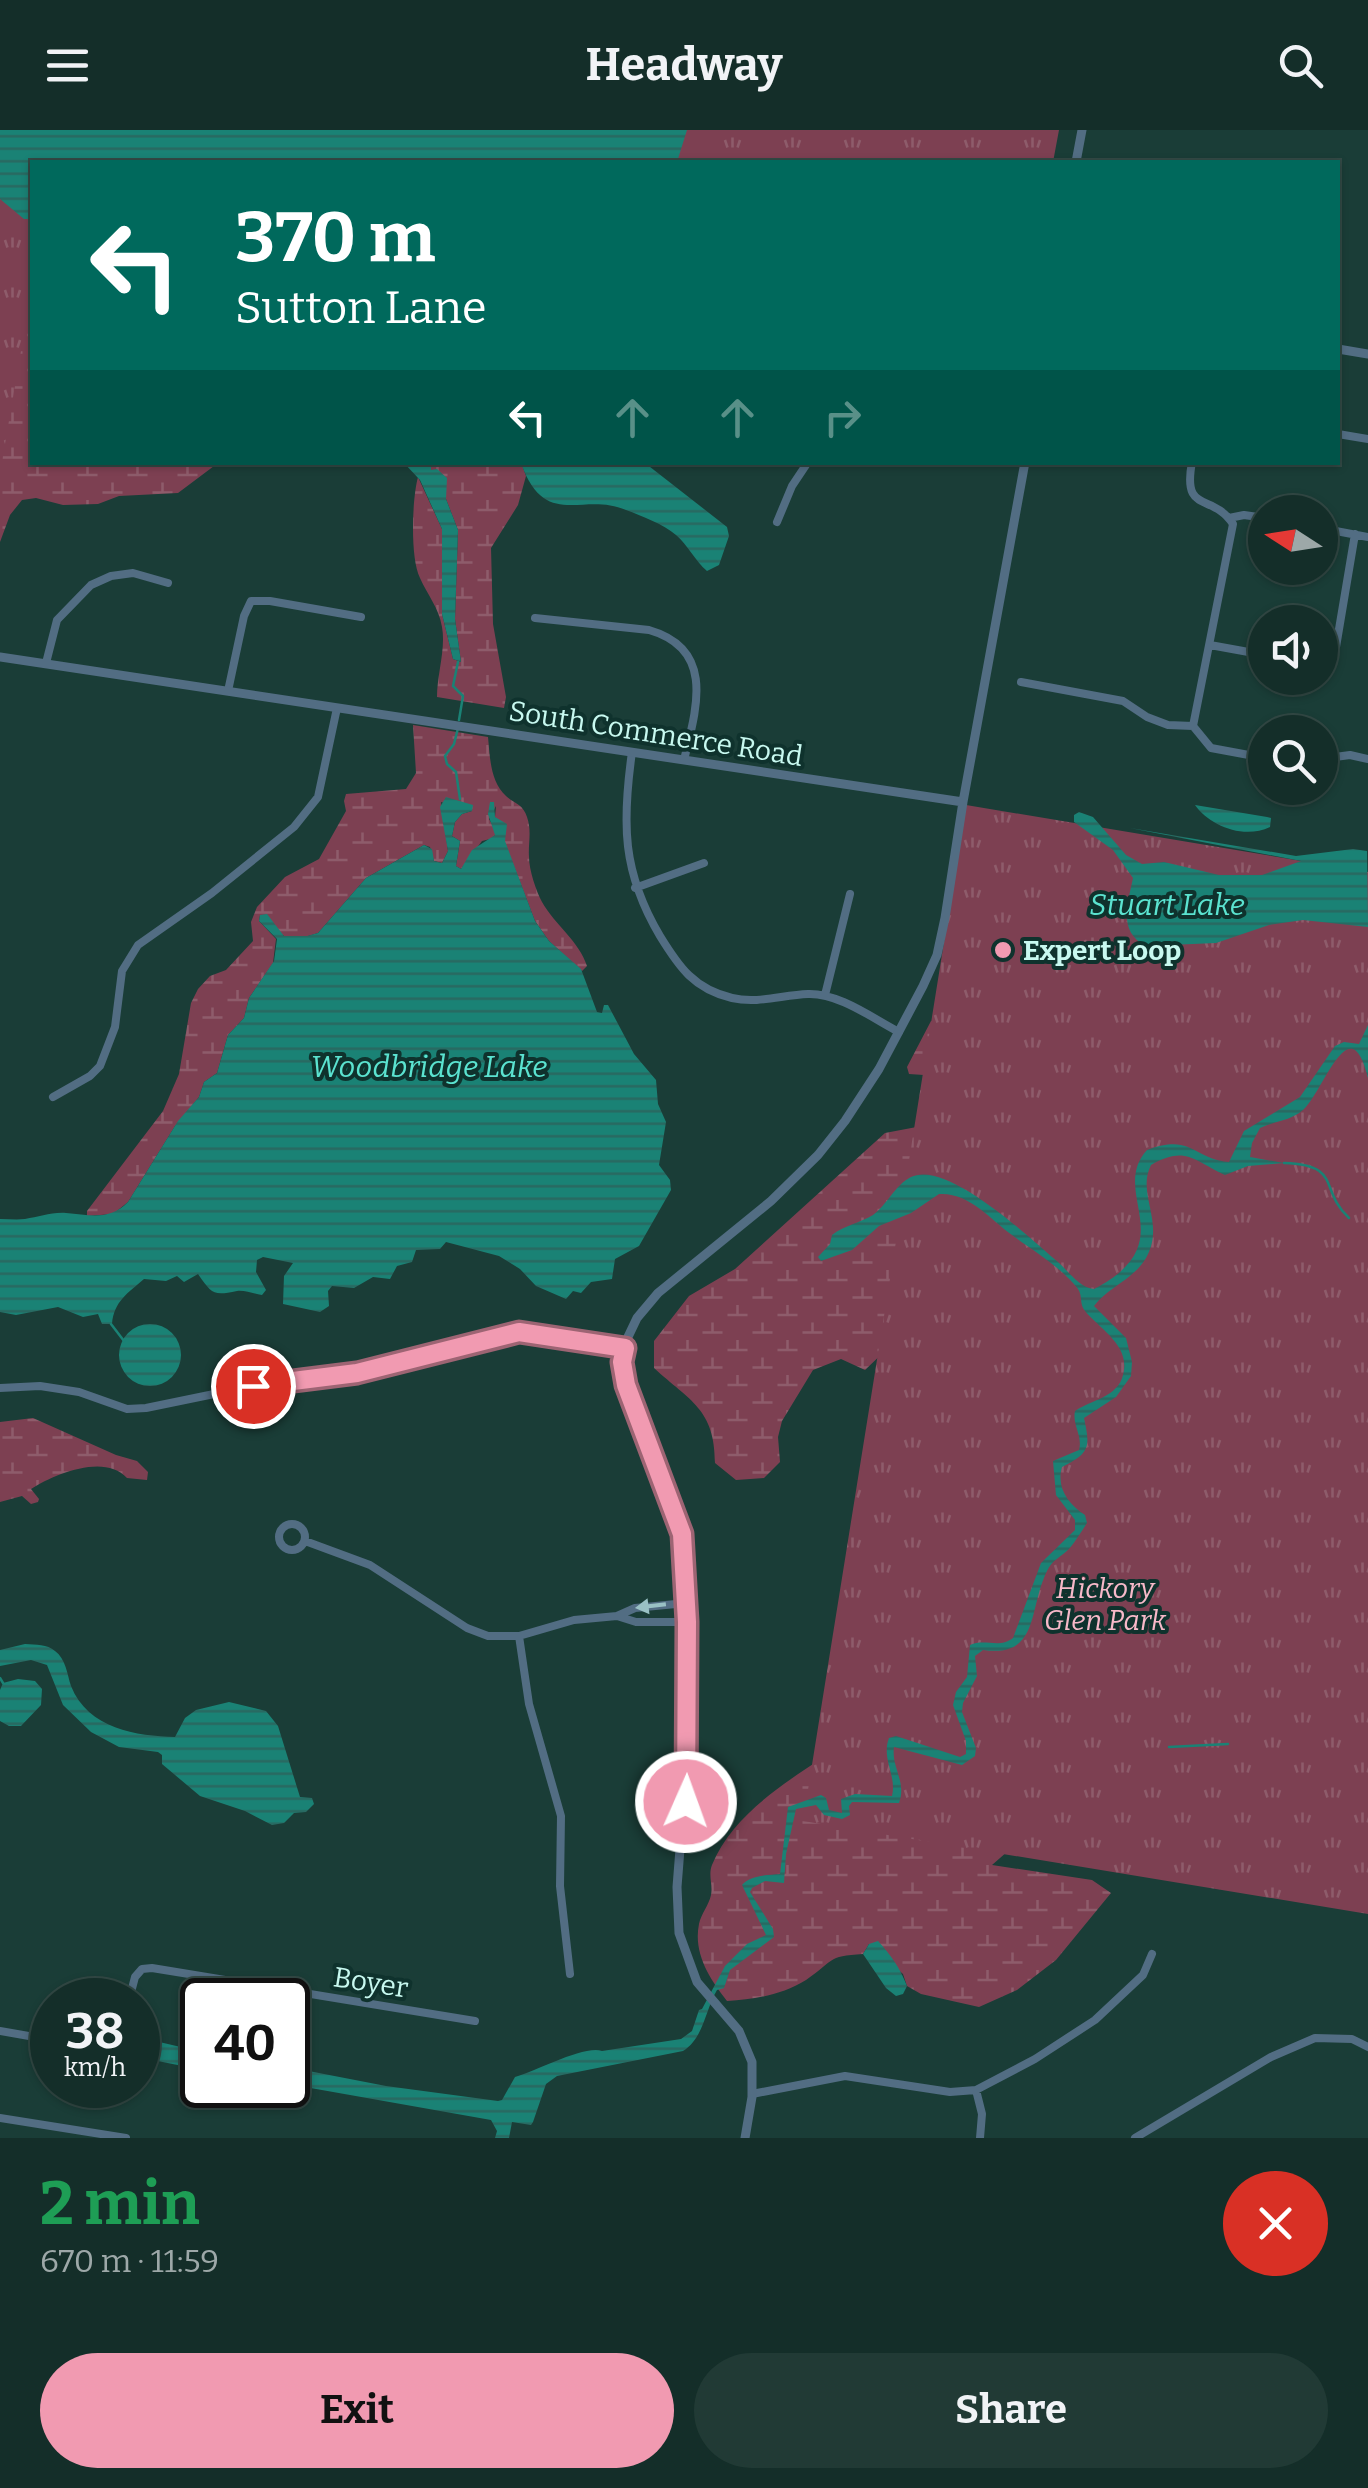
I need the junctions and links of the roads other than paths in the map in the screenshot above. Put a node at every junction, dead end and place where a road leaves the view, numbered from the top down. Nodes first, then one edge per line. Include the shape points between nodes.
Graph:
1 (1082, 130) edge
2 (1076, 160) edge
3 (1340, 349) edge
4 (1368, 354) edge
5 (1340, 434) edge
6 (1368, 439) edge
7 (806, 465) edge
8 (1024, 465) edge
9 (1192, 465) edge
10 (1248, 516) edge
11 (1229, 518) junction
12 (778, 522) dead end
13 (1338, 531) edge
14 (1355, 534) junction
15 (1368, 537) edge
16 (168, 583) dead end
17 (361, 617) dead end
18 (535, 618) dead end
19 (1338, 636) edge
20 (1210, 646) junction
21 (1248, 652) edge
22 (0, 657) edge
23 (46, 664) junction
24 (1021, 682) dead end
25 (228, 691) junction
26 (337, 708) junction
27 (1194, 723) junction
28 (632, 752) junction
29 (1248, 755) edge
30 (1338, 757) edge
31 (1368, 759) edge
32 (684, 760) junction
33 (963, 802) junction
34 (704, 862) dead end
35 (635, 888) junction
36 (850, 894) dead end
37 (825, 996) junction
38 (899, 1032) junction
39 (53, 1097) dead end
40 (625, 1348) junction
41 (0, 1388) edge
42 (305, 1542) dead end
43 (686, 1602) junction
44 (617, 1616) junction
45 (687, 1622) junction
46 (520, 1636) junction
47 (1152, 1954) dead end
48 (570, 1974) dead end
49 (135, 1978) edge
50 (475, 2021) dead end
51 (0, 2031) edge
52 (30, 2036) edge
53 (1368, 2047) edge
54 (976, 2090) junction
55 (752, 2094) junction
56 (0, 2118) edge
57 (126, 2138) edge
58 (745, 2138) edge
59 (980, 2138) edge
60 (1135, 2138) edge

1 - 2 street
3 - 4 street
5 - 6 street
7 - 12 street
8 - 33 street
9 - 11 street via 1190,489 1198,502
10 - 11 street
11 - 20 street
13 - 14 street
14 - 15 street
14 - 19 street
16 - 23 street via 133,573 91,585 57,620
17 - 25 street via 251,601
18 - 32 street via 649,630 684,647 696,684
20 - 21 street
20 - 27 street
22 - 23 street, South Commerce Road
23 - 25 street, South Commerce Road
24 - 27 street via 1123,701 1168,725
25 - 26 street, South Commerce Road
26 - 28 street, South Commerce Road
26 - 39 street via 318,797 294,826 138,945 122,971 115,1027 100,1066
27 - 29 street via 1211,748
28 - 32 street, South Commerce Road
28 - 35 street via 624,825
30 - 31 street
32 - 33 street, South Commerce Road
33 - 38 street via 937,955
34 - 35 street
35 - 37 street via 673,960 699,986 748,1001
36 - 37 street
37 - 38 street
38 - 40 street via 818,1154 658,1293 637,1318
40 - 41 street via 519,1332 357,1373 146,1408 40,1386
40 - 43 street via 626,1385 678,1519
42 - 46 street via 370,1565 467,1628
43 -> 44 street
43 - 45 street
44 - 45 street
44 - 46 street
45 - 55 street via 679,1932 697,1982 739,2031 752,2062
46 - 48 street via 530,1704 561,1816
47 - 54 street via 1143,1976 1095,2020
49 - 50 street, Boyer via 142,1969
51 - 52 street
53 - 60 street via 1352,2039 1315,2038 1272,2056
54 - 55 street via 845,2076
54 - 59 street
55 - 58 street
56 - 57 street

